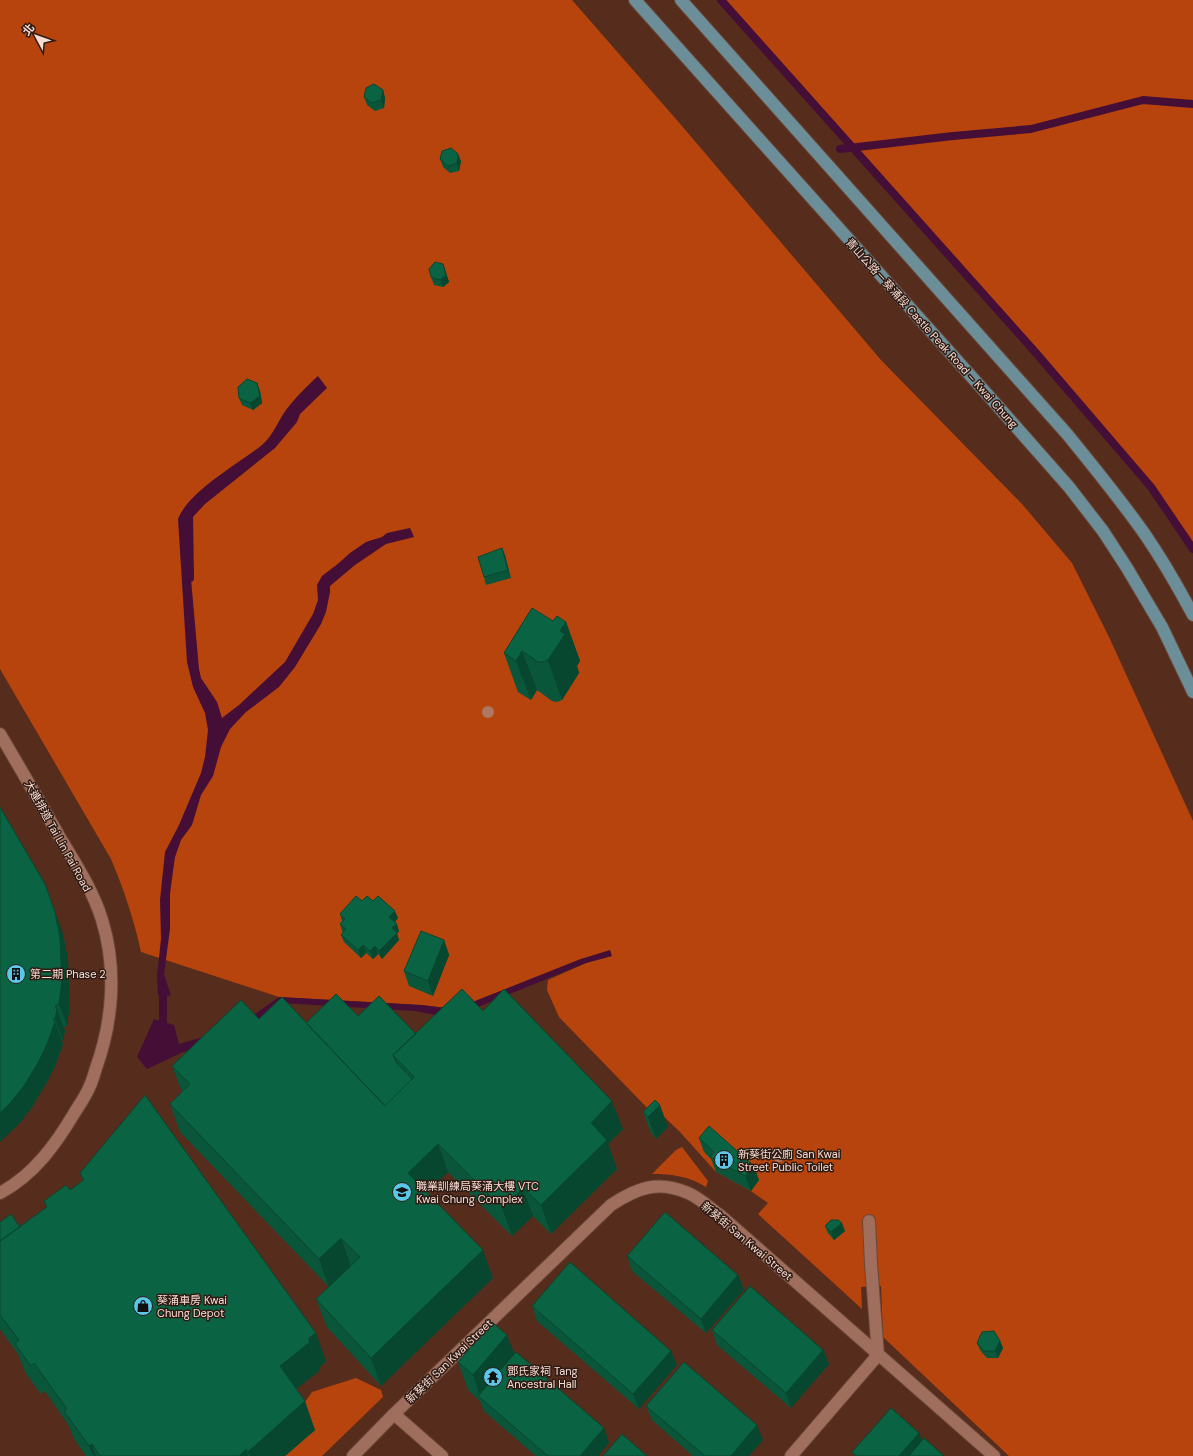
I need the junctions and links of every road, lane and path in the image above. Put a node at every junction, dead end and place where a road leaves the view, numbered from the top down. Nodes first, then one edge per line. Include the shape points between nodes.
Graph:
1 (635, 0) edge
2 (681, 0) edge
3 (1193, 615) edge
4 (1193, 692) edge
5 (0, 734) edge
6 (0, 1193) edge
7 (869, 1221) dead end
8 (878, 1355) junction
9 (394, 1414) junction
10 (353, 1456) edge
11 (442, 1456) edge
12 (790, 1456) edge
13 (994, 1456) edge

1 - 4 main road, 青山公路－葵涌段 Castle Peak Road – Kwai Chung via 1069,487 1128,568 1162,627
2 - 3 main road via 1067,434 1145,534
5 - 6 street, 大連排道 Tai Lin Pai Road via 84,878 102,919 110,955 111,981 108,1027 102,1054 89,1088 62,1133 39,1164
7 - 8 street
8 - 9 street, 新葵街 San Kwai Street via 721,1216 689,1194 669,1187 650,1187 628,1194 611,1205
8 - 12 street
8 - 13 street, 新葵街 San Kwai Street
9 - 10 street, 新葵街 San Kwai Street
9 - 11 street

